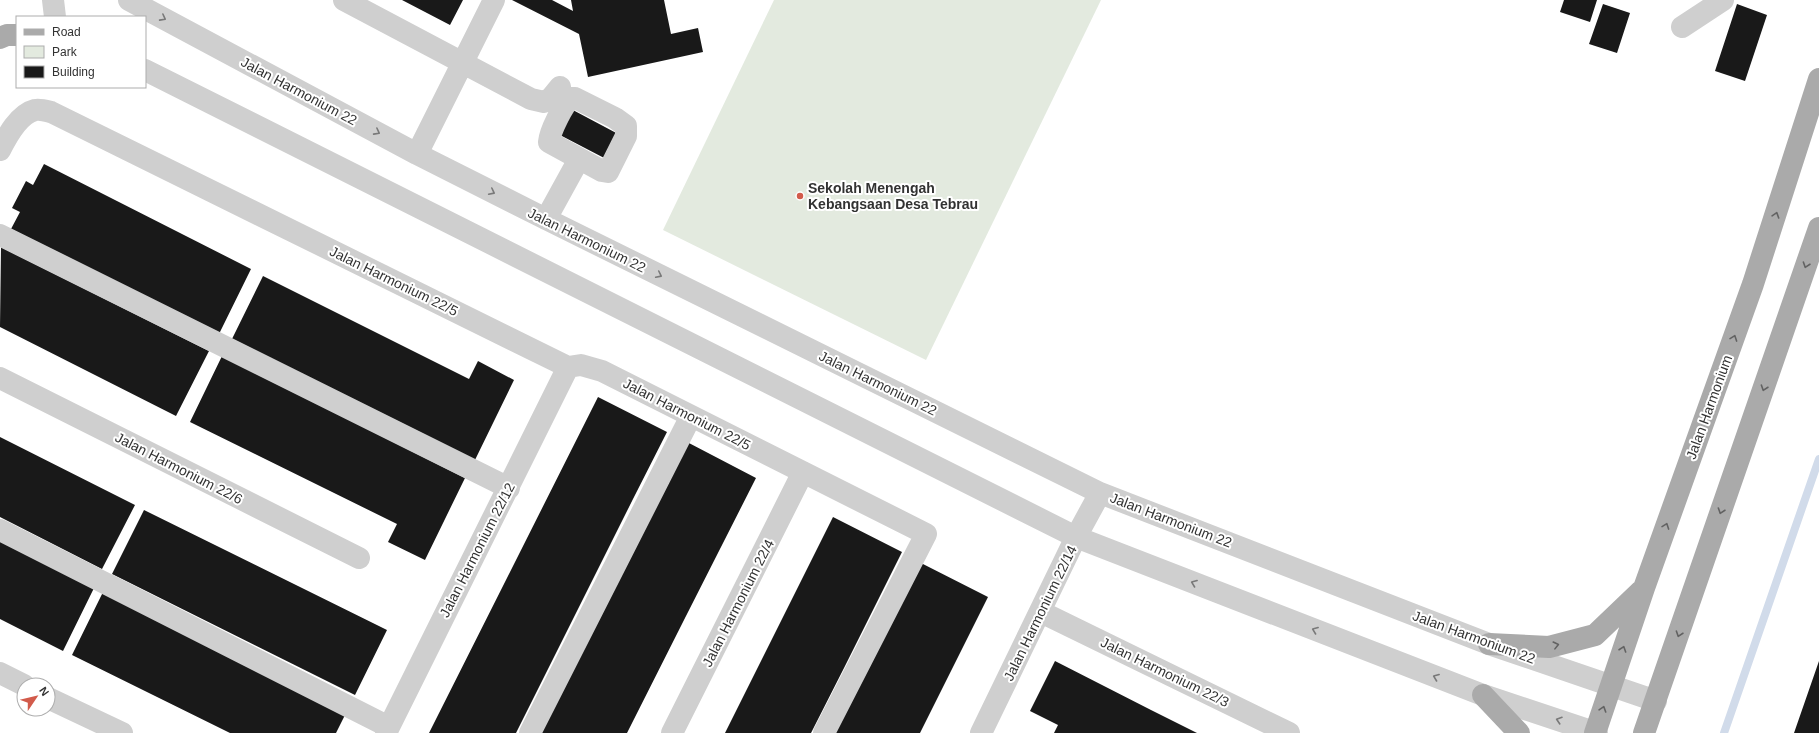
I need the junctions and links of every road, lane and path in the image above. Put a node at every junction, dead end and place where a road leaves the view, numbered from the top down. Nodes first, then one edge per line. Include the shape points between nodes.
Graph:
1 (53, 0) edge
2 (129, 0) edge
3 (344, 0) edge
4 (494, 0) edge
5 (1723, 0) edge
6 (55, 16) edge
7 (1682, 26) dead end
8 (16, 35) edge
9 (0, 38) edge
10 (463, 63) junction
11 (146, 71) edge
12 (1819, 79) edge
13 (560, 87) dead end
14 (0, 150) edge
15 (417, 154) junction
16 (579, 159) dead end
17 (546, 219) junction
18 (1819, 228) edge
19 (0, 235) edge
20 (568, 367) junction
21 (0, 378) edge
22 (691, 416) junction
23 (803, 472) junction
24 (509, 488) junction
25 (1100, 493) junction
26 (0, 530) edge
27 (1076, 537) junction
28 (359, 558) dead end
29 (1644, 588) junction
30 (1041, 612) junction
31 (1489, 644) junction
32 (0, 673) edge
33 (16, 681) edge
34 (1611, 686) junction
35 (1483, 695) junction
36 (1656, 701) junction
37 (56, 702) edge
38 (387, 730) edge
39 (985, 732) edge
40 (122, 733) edge
41 (530, 733) edge
42 (672, 733) edge
43 (824, 733) edge
44 (1289, 733) edge
45 (1519, 733) edge
46 (1596, 733) edge
47 (1644, 733) edge

1 - 6 street
2 -> 15 street, Jalan Harmonium 22
3 - 10 street
4 - 10 street
5 - 7 street
8 - 9 main road
10 - 13 street via 531,99 544,102
10 - 15 street
11 - 27 street
29 -> 12 main road, Jalan Harmonium via 1753,284
14 - 20 street, Jalan Harmonium 22/5 via 10,131 23,117 36,110 51,112
15 -> 17 street, Jalan Harmonium 22
16 - 17 street
17 -> 25 street, Jalan Harmonium 22
18 -> 36 main road
19 - 24 street
20 - 22 street, Jalan Harmonium 22/5 via 581,365 602,371
20 - 24 street, Jalan Harmonium 22/12
21 - 28 street, Jalan Harmonium 22/6
22 - 23 street, Jalan Harmonium 22/5
22 - 41 street
23 - 42 street, Jalan Harmonium 22/4
23 - 43 street, Jalan Harmonium 22/5 via 926,534
24 - 38 street, Jalan Harmonium 22/12
25 - 27 street, Jalan Harmonium 22/14
25 - 31 street, Jalan Harmonium 22
26 - 38 street
27 - 30 street, Jalan Harmonium 22/14
35 -> 27 street
31 -> 29 main road via 1549,647 1595,635
34 -> 29 main road, Jalan Harmonium
30 - 39 street, Jalan Harmonium 22/14
30 - 44 street, Jalan Harmonium 22/3
31 - 34 street, Jalan Harmonium 22
32 - 33 street
34 - 36 street, Jalan Harmonium 22
46 -> 34 main road, Jalan Harmonium
35 - 45 main road
46 -> 35 street
36 - 47 main road
37 - 40 street

